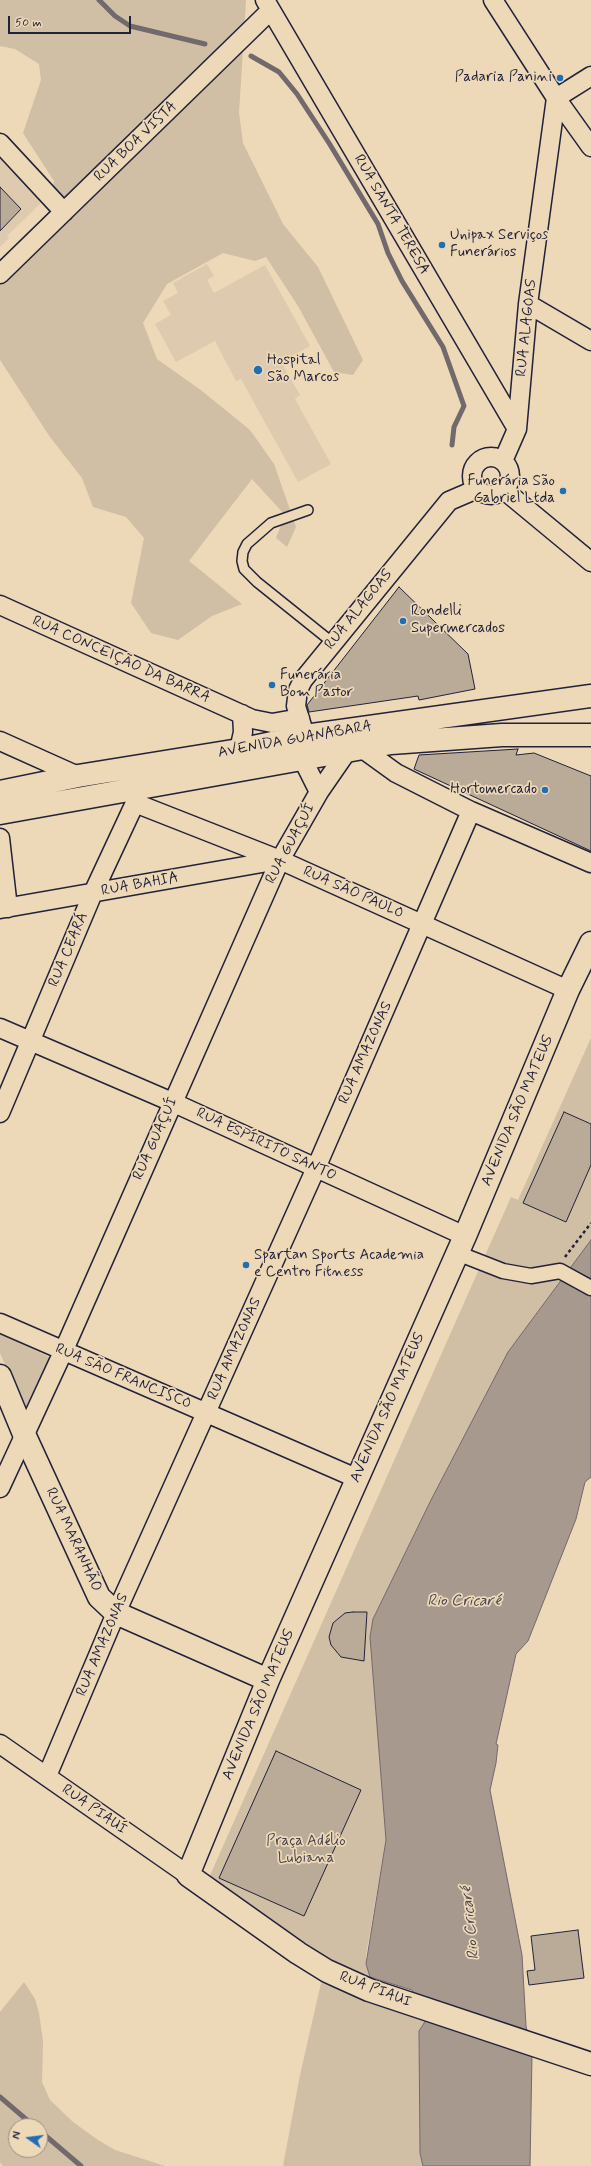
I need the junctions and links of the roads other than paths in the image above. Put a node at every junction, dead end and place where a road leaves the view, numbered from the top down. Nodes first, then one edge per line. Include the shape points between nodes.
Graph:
1 (493, 0) edge
2 (268, 5) edge
3 (591, 76) edge
4 (556, 98) junction
5 (0, 143) edge
6 (591, 147) edge
7 (64, 212) junction
8 (0, 274) edge
9 (528, 304) junction
10 (591, 341) edge
11 (517, 429) junction
12 (503, 461) junction
13 (477, 489) junction
14 (504, 490) junction
15 (308, 510) dead end
16 (591, 562) edge
17 (0, 605) edge
18 (333, 643) junction
19 (591, 696) edge
20 (242, 714) junction
21 (302, 727) junction
22 (591, 735) edge
23 (0, 741) edge
24 (391, 743) junction
25 (354, 749) junction
26 (238, 750) junction
27 (302, 758) junction
28 (396, 773) junction
29 (78, 776) junction
30 (0, 792) edge
31 (319, 792) junction
32 (134, 796) junction
33 (471, 811) junction
34 (0, 813) edge
35 (0, 838) edge
36 (280, 860) junction
37 (591, 863) edge
38 (93, 893) junction
39 (4, 909) edge
40 (422, 924) junction
41 (591, 943) edge
42 (568, 990) junction
43 (0, 1028) edge
44 (30, 1040) junction
45 (172, 1102) junction
46 (0, 1113) edge
47 (316, 1168) junction
48 (461, 1245) junction
49 (591, 1288) edge
50 (0, 1323) edge
51 (63, 1352) junction
52 (0, 1376) edge
53 (207, 1412) junction
54 (24, 1434) junction
55 (356, 1478) junction
56 (0, 1488) edge
57 (116, 1613) junction
58 (268, 1680) junction
59 (0, 1744) edge
60 (46, 1776) junction
61 (188, 1875) junction
62 (587, 2063) edge

1 - 4 street
2 - 7 street, RUA BOA VISTA
2 - 11 street, RUA SANTA TERESA
3 - 4 street
4 - 6 street
4 - 9 street, RUA ALAGOAS
5 - 7 street
7 - 8 street, RUA BOA VISTA
9 - 10 street
9 - 11 street, RUA ALAGOAS
11 - 12 street, RUA ALAGOAS
12 - 13 street via 491,457 475,466 473,478
12 - 14 street via 510,472 510,479
13 - 14 street via 488,495
13 - 18 street, RUA ALAGOAS via 449,501
14 - 16 street
15 - 18 lane via 271,523 248,544 243,552 242,561 244,568 257,582
17 - 20 street, RUA CONCEIÇÃO DA BARRA
18 - 21 street, RUA ALAGOAS via 298,690 296,706
19 - 21 street, AVENIDA GUANABARA
20 - 21 street, RUA CONCEIÇÃO DA BARRA via 252,719
20 - 26 street via 243,732
21 - 26 street, AVENIDA GUANABARA
22 - 24 street, AVENIDA GUANABARA via 502,735
23 - 29 street
24 - 25 street, AVENIDA GUANABARA
24 - 28 street
25 - 27 street, AVENIDA GUANABARA
25 - 28 street, AVENIDA GUANABARA
25 - 31 street, AVENIDA GUANABARA
26 - 29 street, AVENIDA GUANABARA
27 - 31 street
27 - 32 street, AVENIDA GUANABARA
28 - 33 street
29 - 30 street, AVENIDA GUANABARA
31 - 36 street, RUA GUAÇUÍ
32 - 34 street, AVENIDA GUANABARA
32 - 36 street, RUA SÃO PAULO
32 - 38 street, RUA CEARÁ
33 - 37 street
33 - 40 street, RUA AMAZONAS
35 - 39 street
36 - 38 street, RUA BAHIA
36 - 40 street, RUA SÃO PAULO
36 - 45 street, RUA GUAÇUÍ
38 - 39 street, RUA BAHIA
38 - 44 street, RUA CEARÁ
40 - 42 street, RUA SÃO PAULO
40 - 47 street, RUA AMAZONAS
41 - 42 street, AVENIDA SÃO MATEUS
42 - 48 street, AVENIDA SÃO MATEUS
43 - 44 street, RUA ESPÍRITO SANTO
44 - 45 street, RUA ESPÍRITO SANTO
44 - 46 street, RUA CEARÁ
45 - 47 street, RUA ESPÍRITO SANTO
45 - 51 street, RUA GUAÇUÍ
47 - 48 street, RUA ESPÍRITO SANTO
47 - 53 street, RUA AMAZONAS
48 - 49 street via 510,1272 531,1276 556,1272
48 - 55 street, AVENIDA SÃO MATEUS
50 - 51 street, RUA SÃO FRANCISCO
51 - 53 street, RUA SÃO FRANCISCO
51 - 54 street, RUA GUAÇUÍ
52 - 54 street, RUA MARANHÃO
53 - 55 street, RUA SÃO FRANCISCO
53 - 57 street, RUA AMAZONAS
54 - 56 street, RUA GUAÇUÍ
54 - 57 street, RUA MARANHÃO via 99,1597
55 - 58 street, AVENIDA SÃO MATEUS
57 - 58 street, RUA MARANHÃO
57 - 60 street, RUA AMAZONAS
58 - 61 street, AVENIDA SÃO MATEUS
59 - 60 street, RUA PIAUÍ
60 - 61 street, RUA PIAUÍ
61 - 62 street, RUA PIAUI via 327,1971 369,1990

